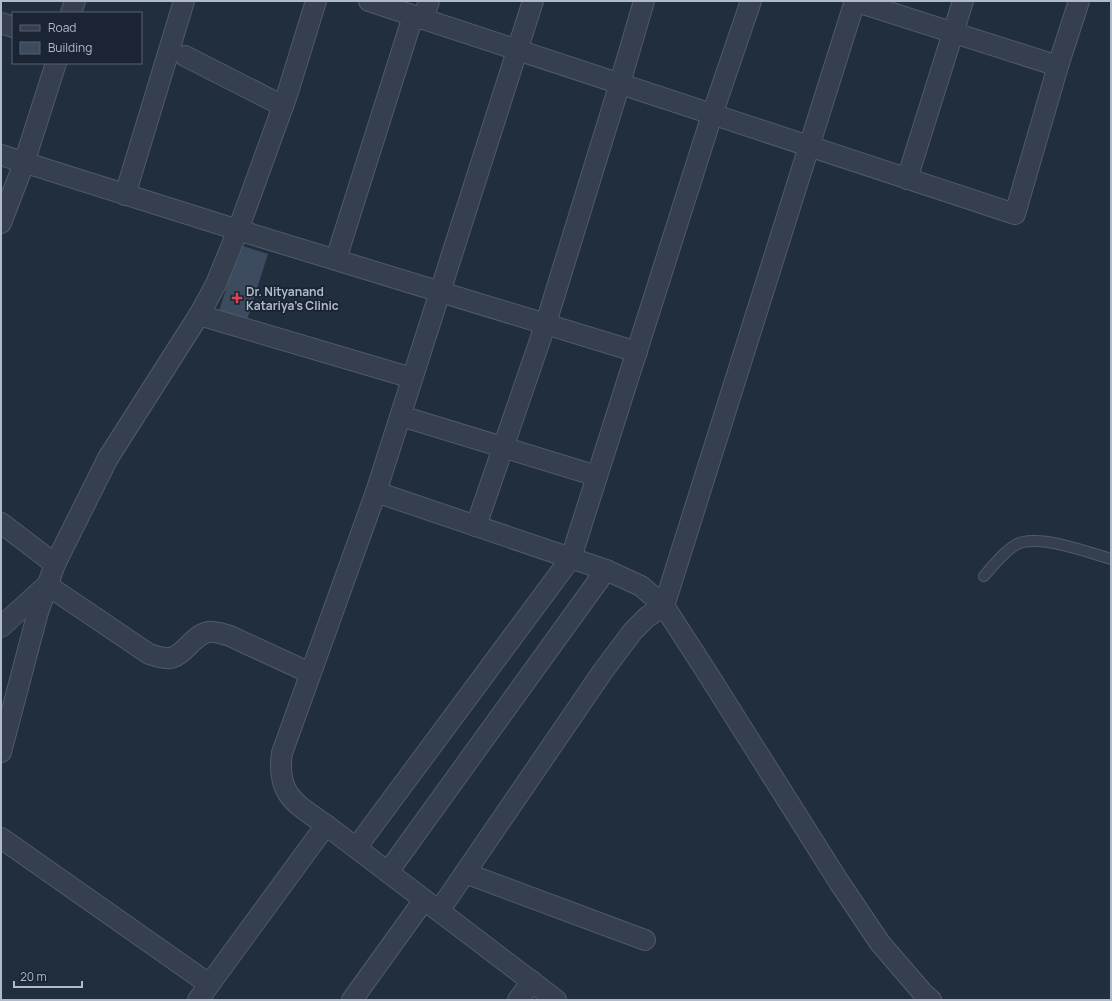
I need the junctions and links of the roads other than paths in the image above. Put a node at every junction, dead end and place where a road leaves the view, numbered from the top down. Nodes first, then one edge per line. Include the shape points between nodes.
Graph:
1 (75, 1) edge
2 (184, 1) edge
3 (316, 1) edge
4 (369, 1) edge
5 (533, 1) edge
6 (644, 1) edge
7 (750, 1) edge
8 (854, 1) edge
9 (963, 1) edge
10 (1079, 1) edge
11 (71, 12) edge
12 (422, 12) edge
13 (1, 23) edge
14 (12, 27) edge
15 (953, 32) junction
16 (517, 51) junction
17 (185, 56) dead end
18 (56, 64) edge
19 (1058, 66) junction
20 (620, 83) junction
21 (283, 106) junction
22 (712, 115) junction
23 (809, 146) junction
24 (1, 156) edge
25 (24, 163) junction
26 (907, 179) junction
27 (125, 195) junction
28 (1, 223) edge
29 (238, 230) junction
30 (336, 260) junction
31 (440, 291) junction
32 (199, 315) junction
33 (546, 324) junction
34 (637, 352) junction
35 (412, 378) junction
36 (401, 416) junction
37 (503, 447) junction
38 (597, 476) junction
39 (376, 492) junction
40 (1, 522) edge
41 (476, 526) junction
42 (571, 558) junction
43 (1111, 559) edge
44 (55, 564) junction
45 (606, 570) junction
46 (984, 576) dead end
47 (47, 585) junction
48 (664, 606) junction
49 (1, 627) edge
50 (310, 673) junction
51 (1, 752) edge
52 (326, 825) junction
53 (1, 838) edge
54 (356, 848) junction
55 (388, 872) junction
56 (465, 873) junction
57 (431, 906) junction
58 (646, 940) dead end
59 (532, 981) junction
60 (209, 984) junction
61 (198, 1000) edge
62 (352, 1000) edge
63 (518, 1000) edge
64 (556, 1000) edge
65 (931, 1000) edge

1 - 11 street
2 - 27 street
3 - 21 street
4 - 12 street
5 - 16 street
6 - 20 street
7 - 22 street
8 - 15 street
8 - 23 street
9 - 15 street
10 - 19 street
12 - 16 street
12 - 30 street
13 - 14 street
15 - 19 street
15 - 26 street
16 - 20 street
16 - 31 street
17 - 21 street
18 - 25 street
19 - 26 street via 1015,214
20 - 22 street
20 - 33 street
21 - 29 street
22 - 23 street
22 - 34 street
23 - 26 street
23 - 48 street
24 - 25 street
25 - 27 street
25 - 28 street
27 - 29 street
29 - 30 street
29 - 32 street via 216,284
30 - 31 street
31 - 33 street
31 - 35 street
32 - 35 street
32 - 44 street via 108,458
33 - 34 street
33 - 37 street
34 - 38 street
35 - 36 street
36 - 37 street
36 - 39 street
37 - 38 street
37 - 41 street
38 - 42 street
39 - 41 street
39 - 50 street
40 - 44 street
41 - 42 street
42 - 45 street
42 - 54 street
43 - 46 lane via 1046,541 1022,542 1005,553
44 - 47 street
45 - 48 street via 641,586
45 - 55 street
47 - 49 street
47 - 50 street via 149,654 160,658 172,658 195,638 208,632 217,632
47 - 51 street
48 - 56 street via 647,617 633,631
48 - 65 street via 880,943
50 - 52 street via 282,753 280,768 287,794 296,804
52 - 54 street
52 - 60 street
53 - 60 street
54 - 55 street
55 - 57 street
56 - 57 street
56 - 58 street
57 - 59 street
57 - 62 street
59 - 63 street
59 - 64 street
60 - 61 street

